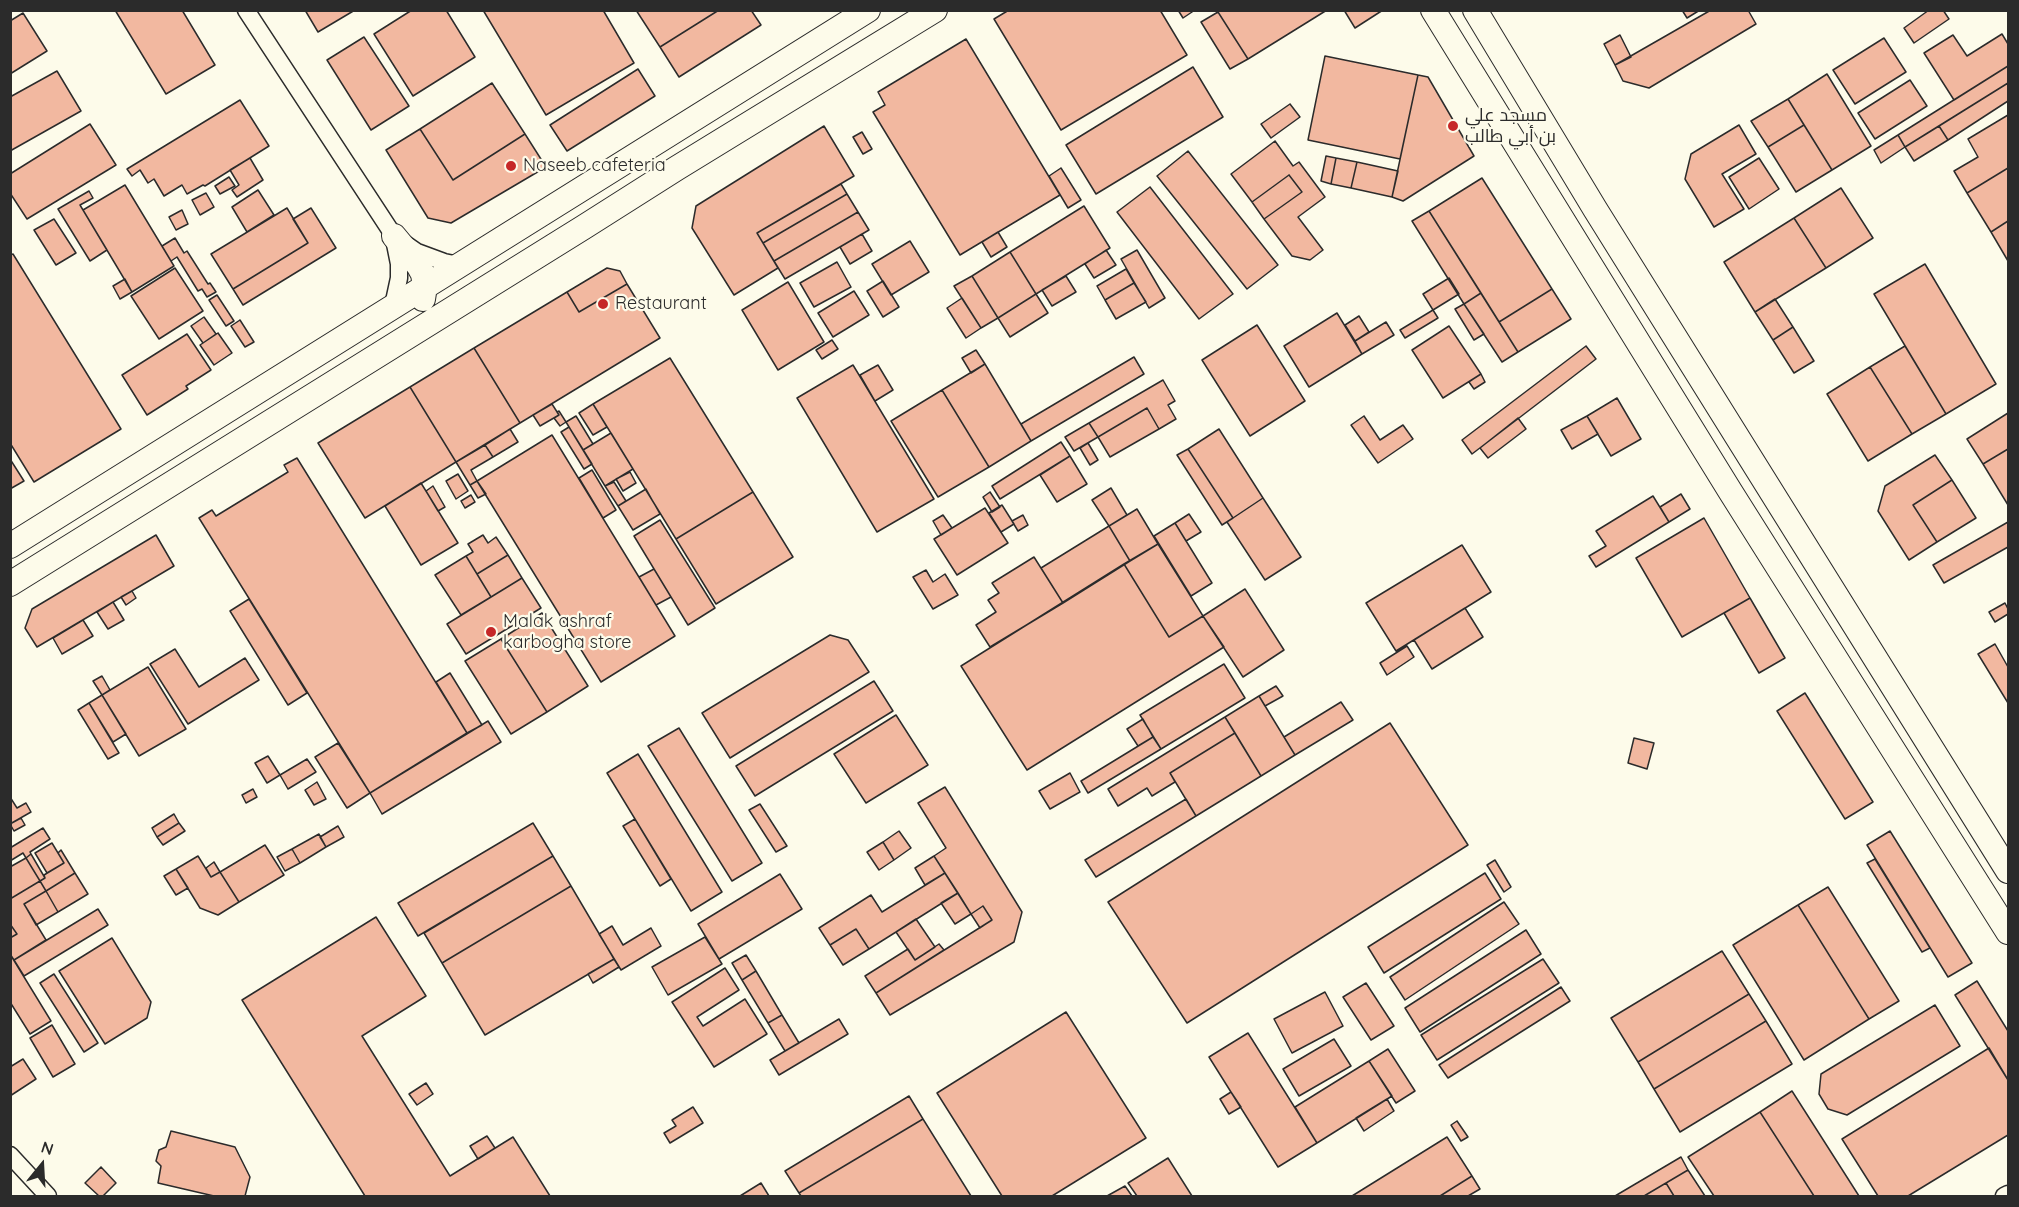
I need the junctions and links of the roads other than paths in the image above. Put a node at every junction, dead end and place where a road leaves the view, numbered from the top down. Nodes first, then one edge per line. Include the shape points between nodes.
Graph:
1 (246, 10) edge
2 (868, 10) edge
3 (935, 10) edge
4 (1433, 10) edge
5 (1475, 10) edge
6 (393, 236) junction
7 (459, 265) junction
8 (425, 286) junction
9 (393, 306) junction
10 (403, 339) junction
11 (10, 546) edge
12 (10, 584) edge
13 (2008, 871) edge
14 (2008, 932) edge
15 (10, 1155) edge
16 (2008, 1194) edge
17 (48, 1197) edge
18 (2004, 1197) edge

1 - 6 street
2 - 7 main road
3 - 10 main road
4 - 14 main road
5 - 13 main road
6 - 7 street via 417,252
6 - 8 main road via 418,265
6 - 9 street via 399,264
7 - 8 main road
8 - 9 main road
8 - 10 main road via 420,306
9 - 11 main road
10 - 12 main road
15 - 17 street
16 - 18 street

